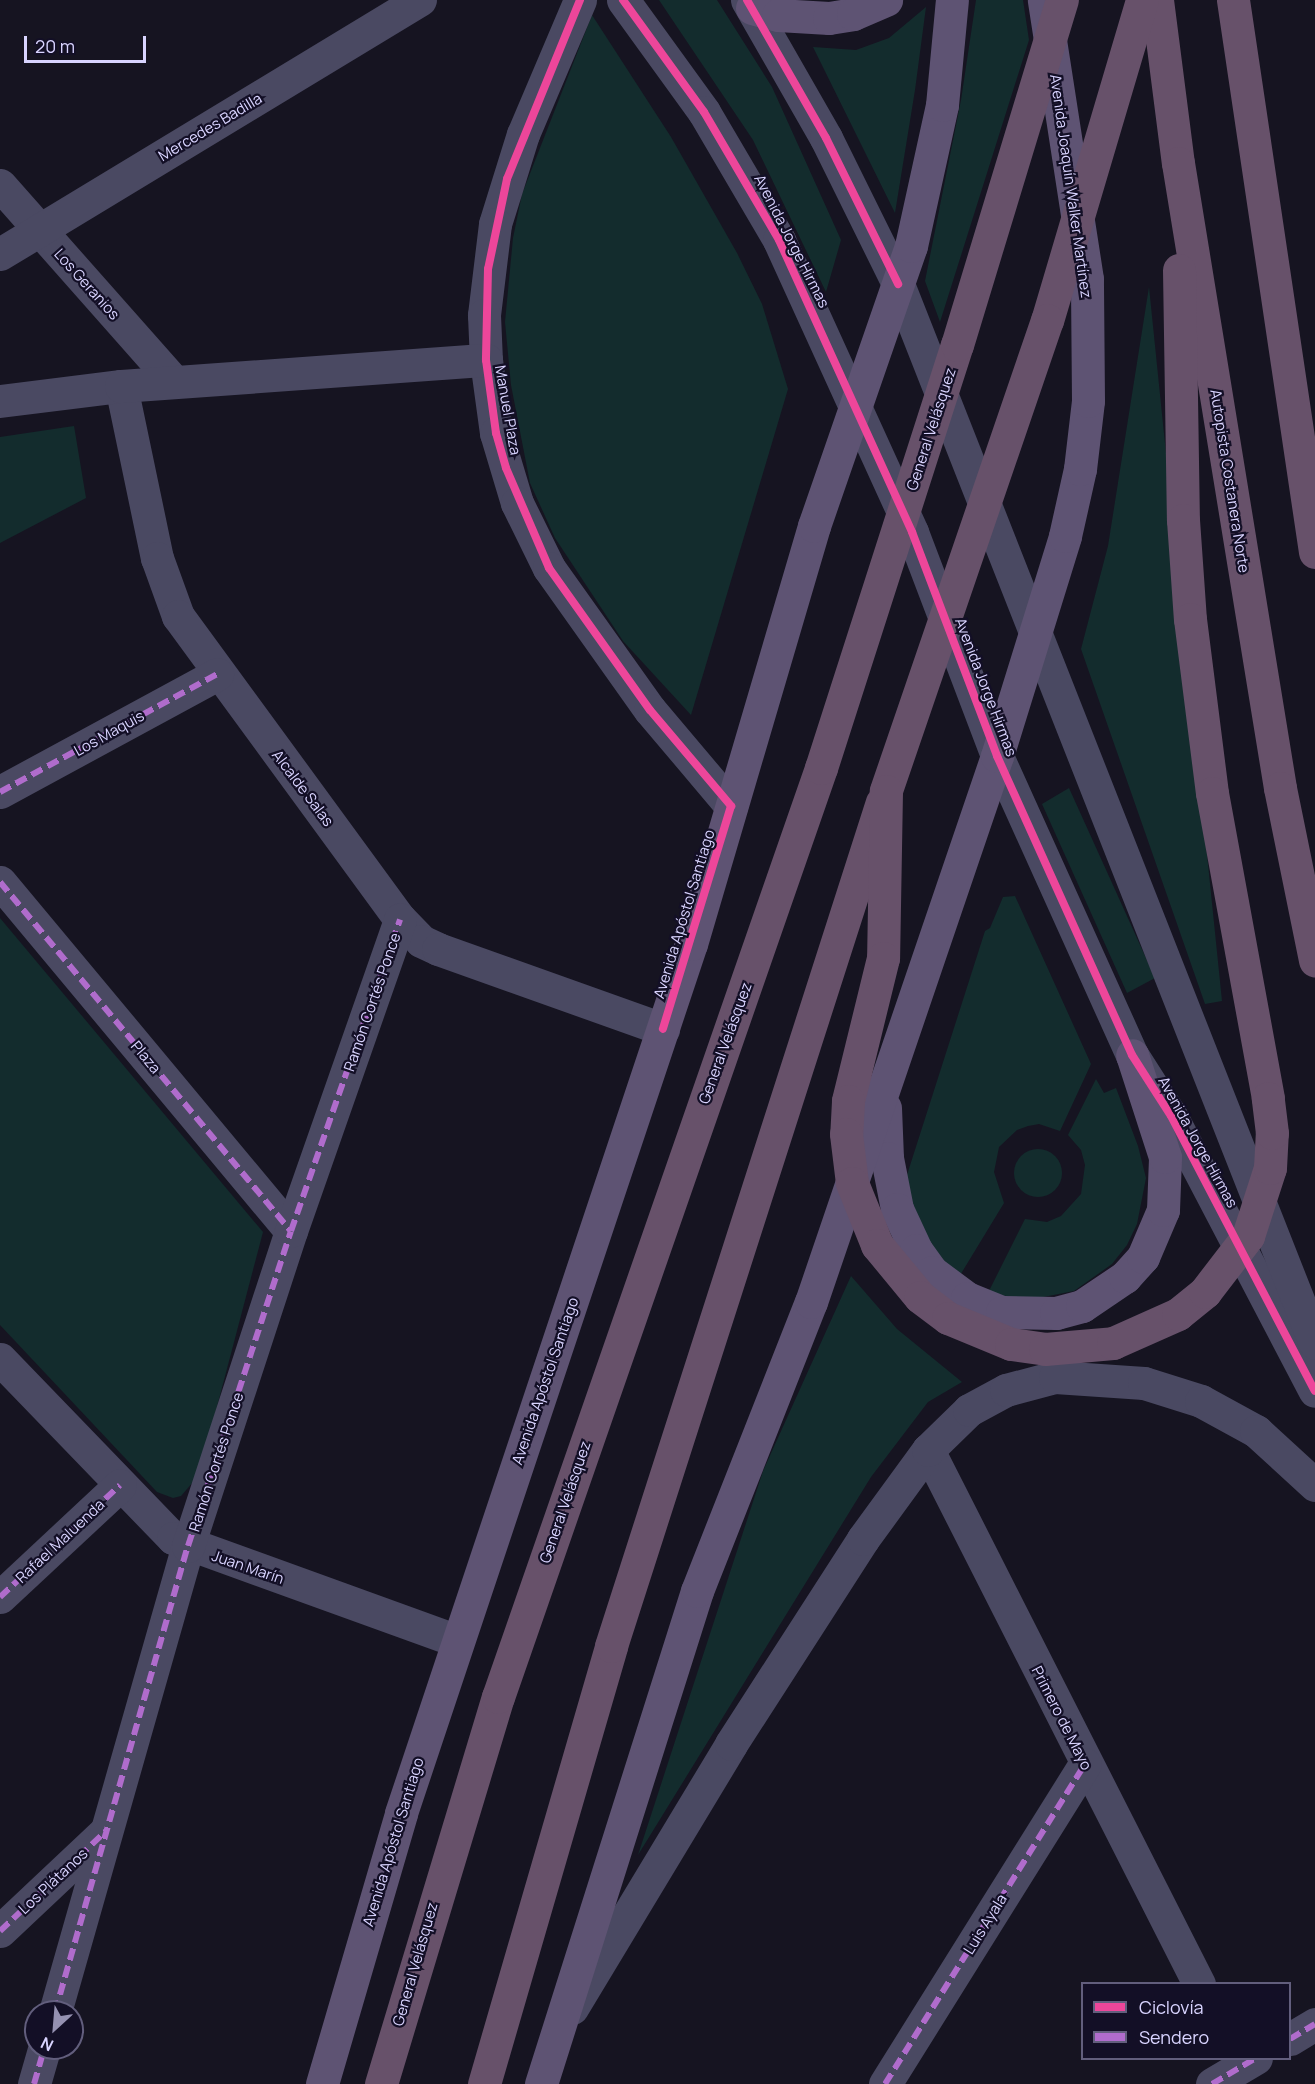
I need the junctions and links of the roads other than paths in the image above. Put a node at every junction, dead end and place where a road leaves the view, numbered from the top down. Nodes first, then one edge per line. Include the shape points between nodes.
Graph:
1 (420, 0) edge
2 (580, 0) edge
3 (623, 0) edge
4 (886, 0) edge
5 (952, 0) edge
6 (1044, 0) edge
7 (1062, 0) edge
8 (1142, 0) edge
9 (1157, 0) edge
10 (1233, 0) edge
11 (750, 4) edge
12 (1178, 163) junction
13 (0, 185) edge
14 (39, 230) junction
15 (0, 254) edge
16 (898, 284) junction
17 (486, 360) junction
18 (174, 382) junction
19 (121, 386) junction
20 (0, 401) edge
21 (855, 403) junction
22 (1315, 552) edge
23 (1035, 637) junction
24 (217, 674) junction
25 (997, 756) junction
26 (886, 791) junction
27 (0, 792) edge
28 (731, 806) junction
29 (0, 882) edge
30 (400, 919) junction
31 (1315, 960) edge
32 (663, 1029) junction
33 (1132, 1055) junction
34 (885, 1087) junction
35 (291, 1231) junction
36 (1315, 1342) edge
37 (0, 1359) edge
38 (1315, 1391) edge
39 (928, 1450) junction
40 (120, 1485) junction
41 (1315, 1485) edge
42 (188, 1546) junction
43 (0, 1597) edge
44 (457, 1641) junction
45 (1085, 1764) junction
46 (106, 1830) junction
47 (0, 1931) edge
48 (1198, 1982) edge
49 (58, 2000) edge
50 (1315, 2024) edge
51 (554, 2038) junction
52 (1291, 2038) edge
53 (41, 2060) edge
54 (1247, 2067) edge
55 (34, 2084) edge
56 (322, 2084) edge
57 (381, 2084) edge
58 (484, 2084) edge
59 (542, 2084) edge
60 (885, 2084) edge
61 (1212, 2084) edge

1 - 14 street, Mercedes Badilla
2 - 17 street, Manuel Plaza via 507,179 488,269
3 - 21 street, Avenida Jorge Hirmas via 663,50 743,175 779,240
4 - 11 main road via 868,9 830,18 778,15
5 - 16 main road via 933,158
6 - 23 main road, Avenida Joaquín Walker Martínez via 1087,279 1090,349 1080,469
7 - 57 highway, General Velásquez, bridge via 957,345 821,768 498,1697
8 - 26 highway, bridge via 1047,320
9 - 12 highway, Autopista Costanera Norte
10 - 22 highway
11 - 16 street, Avenida Jorge Hirmas via 826,138
12 - 26 highway, bridge via 1182,487 1190,619 1212,794 1272,1133 1270,1168 1253,1225 1229,1266 1178,1314 1113,1343 1045,1349 978,1333 920,1297 876,1245 861,1215 852,1183 846,1134 848,1101 883,958
12 - 31 highway, Autopista Costanera Norte via 1280,788
13 - 14 street, Los Geranios
14 - 15 street, Mercedes Badilla
14 - 18 street, Los Geranios
16 - 21 main road
16 - 23 street, Avenida Jorge Hirmas
17 - 18 street
17 - 28 street, Manuel Plaza via 506,468 549,568 644,702
18 - 19 street
19 - 20 street
19 - 24 street, Alcalde Salas via 165,589 178,616
21 - 25 street, Avenida Jorge Hirmas via 912,532
21 - 28 main road, Avenida Apóstol Santiago via 814,526
23 - 25 main road, Avenida Joaquín Walker Martínez
23 - 36 street, Avenida Jorge Hirmas
24 - 27 street, Los Maquis
24 - 30 street, Alcalde Salas
25 - 33 street, Avenida Jorge Hirmas
25 - 34 main road
26 - 58 highway via 611,1646
28 - 32 main road, Avenida Apóstol Santiago
29 - 35 street, Plaza
30 - 32 street, Alcalde Salas via 421,940 438,949
30 - 35 street, Ramón Cortés Ponce
32 - 44 main road, Avenida Apóstol Santiago
33 - 34 main road via 1164,1157 1163,1210 1143,1257 1125,1277 1082,1306 1056,1313 1002,1311 967,1298 946,1284 921,1257 905,1230 891,1184
33 - 38 street, Avenida Jorge Hirmas via 1171,1116
34 - 51 main road via 811,1302 697,1591
35 - 42 street, Ramón Cortés Ponce
37 - 40 street, Juan Marín
39 - 41 street via 969,1410 1006,1390 1055,1377 1112,1378 1172,1390 1233,1418 1277,1447
39 - 45 street, Primero de Mayo
39 - 51 street via 863,1539 731,1744
40 - 42 street, Juan Marín via 161,1527
40 - 43 street, Rafael Maluenda
42 - 44 street, Juan Marín
42 - 46 street, Ramón Cortés Ponce
44 - 56 main road, Avenida Apóstol Santiago via 401,1813
45 - 48 street, Primero de Mayo
45 - 60 street, Luis Ayala
46 - 47 street, Los Plátanos
46 - 49 street, Ramón Cortés Ponce
50 - 52 street
51 - 59 main road
53 - 55 street
54 - 61 street

